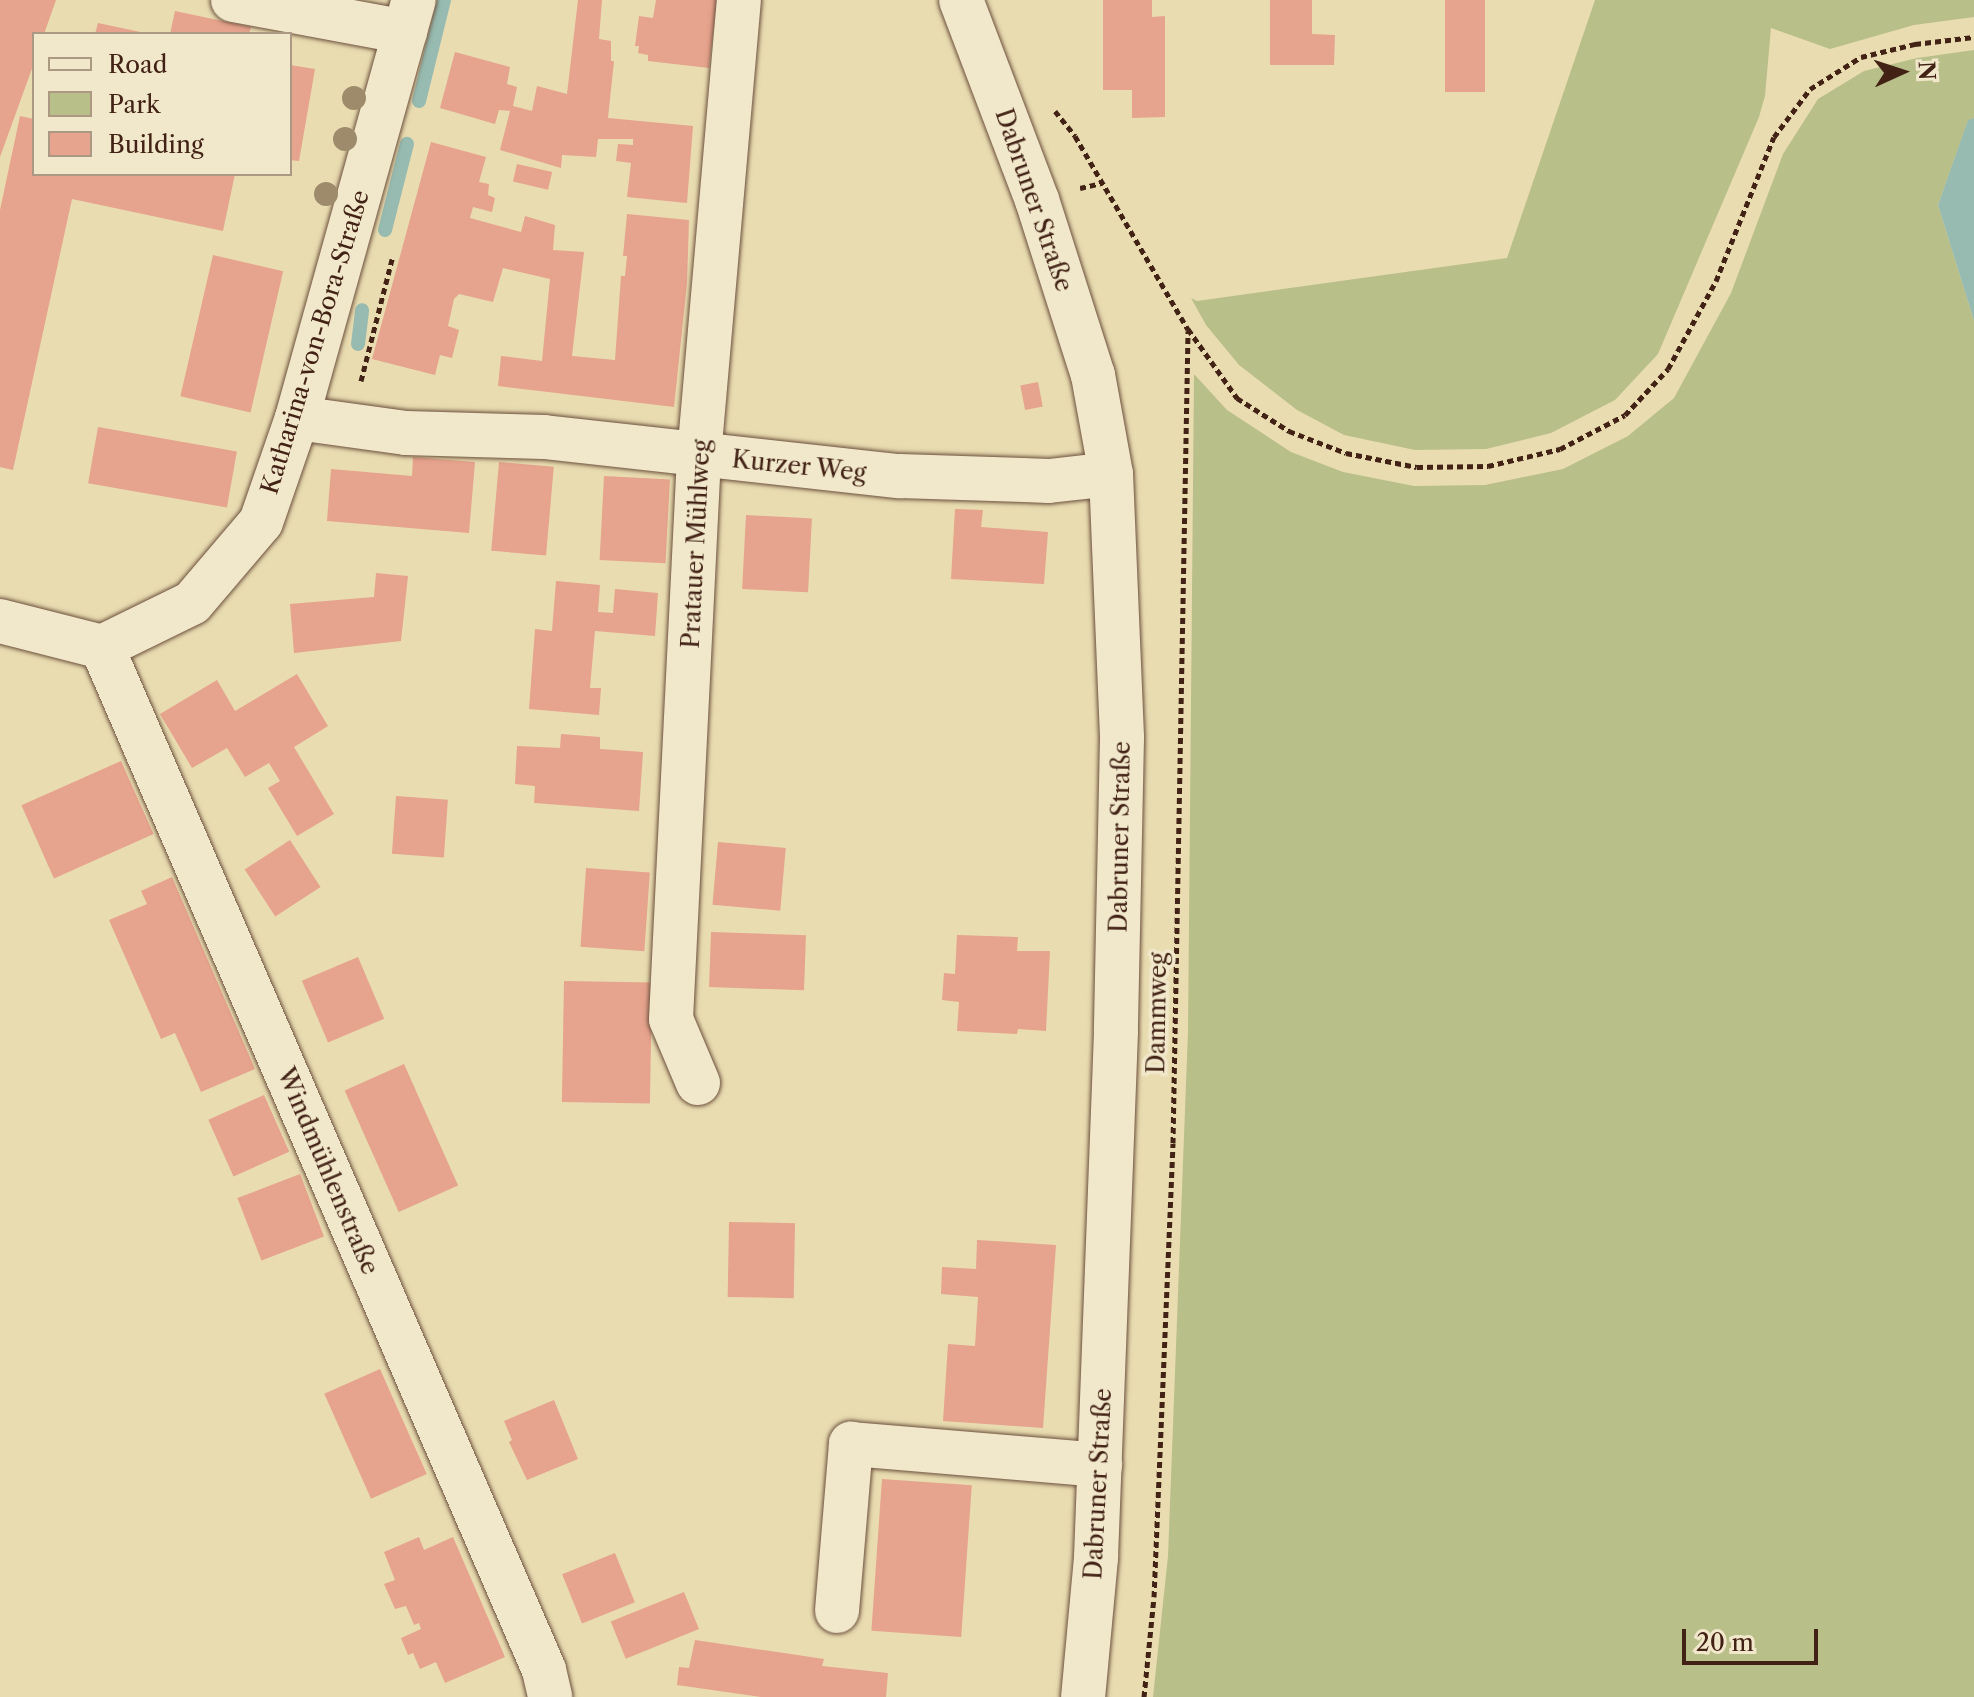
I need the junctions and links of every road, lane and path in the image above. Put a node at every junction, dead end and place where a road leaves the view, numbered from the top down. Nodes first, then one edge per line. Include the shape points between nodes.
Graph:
1 (233, 0) edge
2 (739, 0) edge
3 (961, 0) edge
4 (410, 16) edge
5 (1974, 37) edge
6 (1047, 102) dead end
7 (1188, 329) junction
8 (297, 418) junction
9 (699, 456) junction
10 (1111, 474) junction
11 (0, 621) edge
12 (102, 647) junction
13 (698, 1083) dead end
14 (1100, 1465) junction
15 (837, 1611) dead end
16 (550, 1697) edge
17 (1083, 1697) edge
18 (1144, 1697) edge

1 - 4 street
2 - 9 street, Pratauer Mühlweg
3 - 10 street, Dabruner Straße via 1037,200 1093,375
4 - 8 street, Katharina-von-Bora-Straße
5 - 7 path via 1861,57 1810,89 1774,137 1716,281 1668,369 1625,415 1560,449 1488,466 1431,467 1346,453 1289,431 1237,398
6 - 7 path via 1075,136
7 - 18 path, Dammweg via 1173,1143 1154,1597
8 - 9 street, Kurzer Weg via 406,433 544,437
8 - 12 street, Katharina-von-Bora-Straße via 261,522 192,603
9 - 10 street, Kurzer Weg via 900,476 1049,481
9 - 13 street, Pratauer Mühlweg via 671,1019
10 - 14 street, Dabruner Straße via 1122,738
11 - 12 street
12 - 16 street, Windmühlenstraße via 544,1670
14 - 15 street via 851,1444
14 - 17 street, Dabruner Straße

